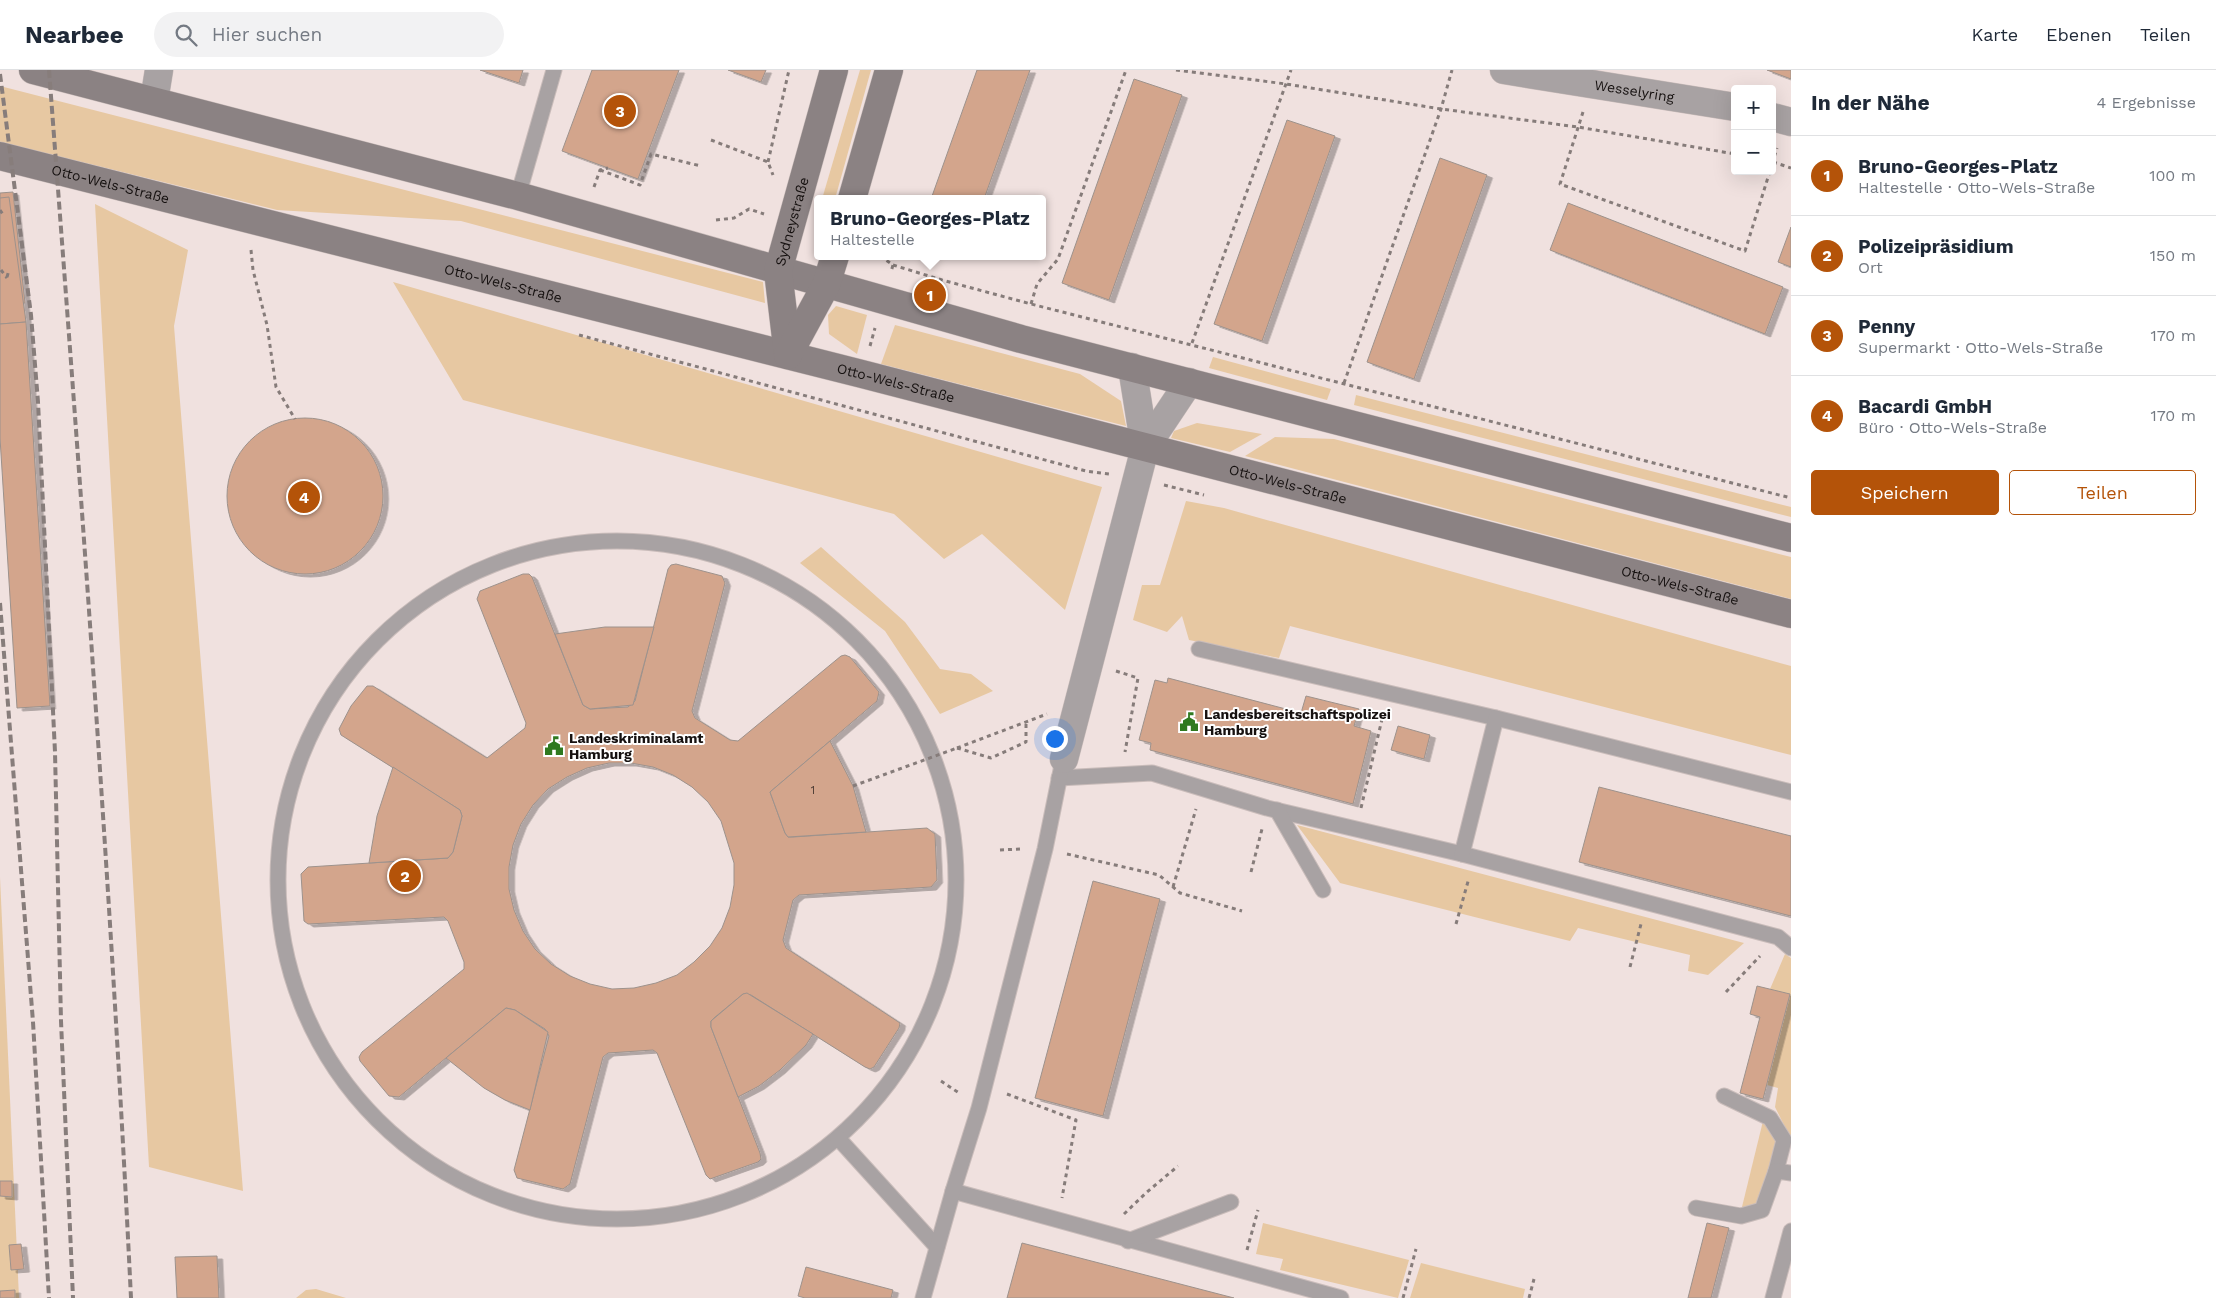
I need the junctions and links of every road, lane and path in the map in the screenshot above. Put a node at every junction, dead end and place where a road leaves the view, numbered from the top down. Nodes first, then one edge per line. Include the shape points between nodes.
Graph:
1 (33, 70) edge
2 (159, 70) edge
3 (554, 70) edge
4 (790, 70) edge
5 (834, 70) edge
6 (888, 70) edge
7 (1126, 70) edge
8 (1176, 70) edge
9 (1291, 70) edge
10 (1452, 70) edge
11 (1504, 70) edge
12 (1286, 84) junction
13 (1592, 84) junction
14 (154, 101) junction
15 (1731, 106) edge
16 (1442, 109) junction
17 (1776, 118) edge
18 (1791, 122) edge
19 (1578, 127) junction
20 (711, 140) dead end
21 (1731, 153) edge
22 (0, 156) edge
23 (768, 162) junction
24 (1776, 163) edge
25 (701, 166) dead end
26 (608, 168) dead end
27 (1791, 168) edge
28 (600, 170) junction
29 (1769, 175) edge
30 (775, 179) dead end
31 (596, 181) dead end
32 (853, 195) edge
33 (518, 196) junction
34 (0, 210) edge
35 (4, 216) dead end
36 (251, 250) dead end
37 (834, 260) edge
38 (893, 265) dead end
39 (0, 270) edge
40 (9, 270) dead end
41 (778, 271) junction
42 (826, 285) junction
43 (1031, 304) junction
44 (876, 325) dead end
45 (1192, 343) junction
46 (868, 351) dead end
47 (788, 355) junction
48 (1132, 367) junction
49 (1189, 382) junction
50 (1344, 383) junction
51 (852, 406) dead end
52 (295, 419) dead end
53 (1145, 448) junction
54 (1137, 478) junction
55 (1214, 498) dead end
56 (1791, 498) edge
57 (1791, 538) edge
58 (1791, 614) edge
59 (1199, 648) dead end
60 (1090, 663) junction
61 (1388, 693) junction
62 (1496, 718) junction
63 (1127, 734) dead end
64 (957, 748) junction
65 (1061, 769) junction
66 (853, 786) dead end
67 (1202, 788) junction
68 (1791, 792) edge
69 (1272, 809) junction
70 (1356, 828) junction
71 (1045, 849) junction
72 (1000, 850) dead end
73 (1468, 856) junction
74 (1251, 872) dead end
75 (1173, 887) junction
76 (1324, 890) dead end
77 (1646, 904) junction
78 (1242, 911) dead end
79 (1456, 924) dead end
80 (1778, 937) junction
81 (1791, 948) edge
82 (1630, 967) dead end
83 (1726, 992) dead end
84 (984, 1085) junction
85 (1724, 1096) dead end
86 (838, 1138) junction
87 (1178, 1166) dead end
88 (1784, 1172) edge
89 (953, 1191) junction
90 (1231, 1202) dead end
91 (1696, 1208) dead end
92 (1258, 1210) dead end
93 (1058, 1221) junction
94 (1791, 1231) edge
95 (1104, 1234) junction
96 (1128, 1241) junction
97 (938, 1247) junction
98 (1416, 1249) dead end
99 (1241, 1271) junction
100 (1534, 1279) dead end
101 (923, 1298) edge
102 (1341, 1298) edge
103 (1403, 1298) edge
104 (1529, 1298) edge
105 (1773, 1298) edge

1 - 14 main road
2 - 14 street
3 - 33 lane
4 - 23 path
5 - 41 main road, Sydneystraße
6 - 32 main road
7 - 43 path via 1058,260 1037,284
8 - 12 path
9 - 12 path
10 - 16 path
11 - 13 street, Wesselyring
12 - 16 path
12 - 45 path
13 - 15 street, Wesselyring
13 - 19 path
14 - 33 main road
16 - 19 path
16 - 50 path
17 - 18 street
19 - 21 path
19 - 29 path via 1560,184 1746,252
20 - 23 path
22 - 47 main road, Otto-Wels-Straße
23 - 30 path
24 - 27 path
25 - 28 path via 651,154 640,185
26 - 28 path
28 - 31 path
33 - 41 main road
34 - 35 path
36 - 52 path via 276,387
37 - 42 main road
38 - 43 path
39 - 40 path via 7,278
41 - 42 main road
41 - 47 main road, Sydneystraße
42 - 47 main road
42 - 48 main road
43 - 45 path
44 - 46 path
45 - 50 path
47 - 53 main road, Otto-Wels-Straße
48 - 49 main road
48 - 53 street
49 - 53 street
49 - 57 main road
50 - 56 path
51 - 54 path via 1086,470
53 - 54 street
53 - 58 main road, Otto-Wels-Straße
54 - 55 path
54 - 60 street
59 - 61 lane
60 - 63 path via 1138,678
60 - 65 street
61 - 62 lane
61 - 70 path
62 - 68 lane
62 - 73 lane
64 - 64 path via 991,758 1026,742 1026,722
64 - 66 path, bridge
65 - 67 lane via 1152,773
65 - 71 lane
67 - 69 lane
67 - 75 path
69 - 70 lane
69 - 74 path
69 - 76 lane
70 - 73 lane
71 - 72 path
71 - 75 path via 1158,875
71 - 84 lane
73 - 77 lane
73 - 79 path
75 - 78 path via 1180,894
77 - 80 lane
77 - 82 path
80 - 81 lane
80 - 83 path
84 - 89 lane
84 - 93 path via 1076,1120
85 - 88 lane via 1770,1118 1784,1140
86 - 86 lane via 886,1086 919,1034 943,976 954,918 954,846 942,782 917,721 882,667 837,621 784,584 720,556 654,542 582,542 519,555 457,581 402,617 353,667 316,725 291,789 280,846 279,910 291,972 318,1041 361,1103 390,1133 421,1157 475,1189 539,1211 607,1220 670,1215 732,1200 785,1174
86 - 97 lane
87 - 95 path
88 - 91 lane via 1762,1210 1741,1216
89 - 93 lane
89 - 97 lane
90 - 96 lane
92 - 99 path
93 - 95 lane
94 - 105 lane
95 - 96 lane
96 - 99 lane
97 - 101 lane
98 - 103 path
99 - 102 lane
100 - 104 path

